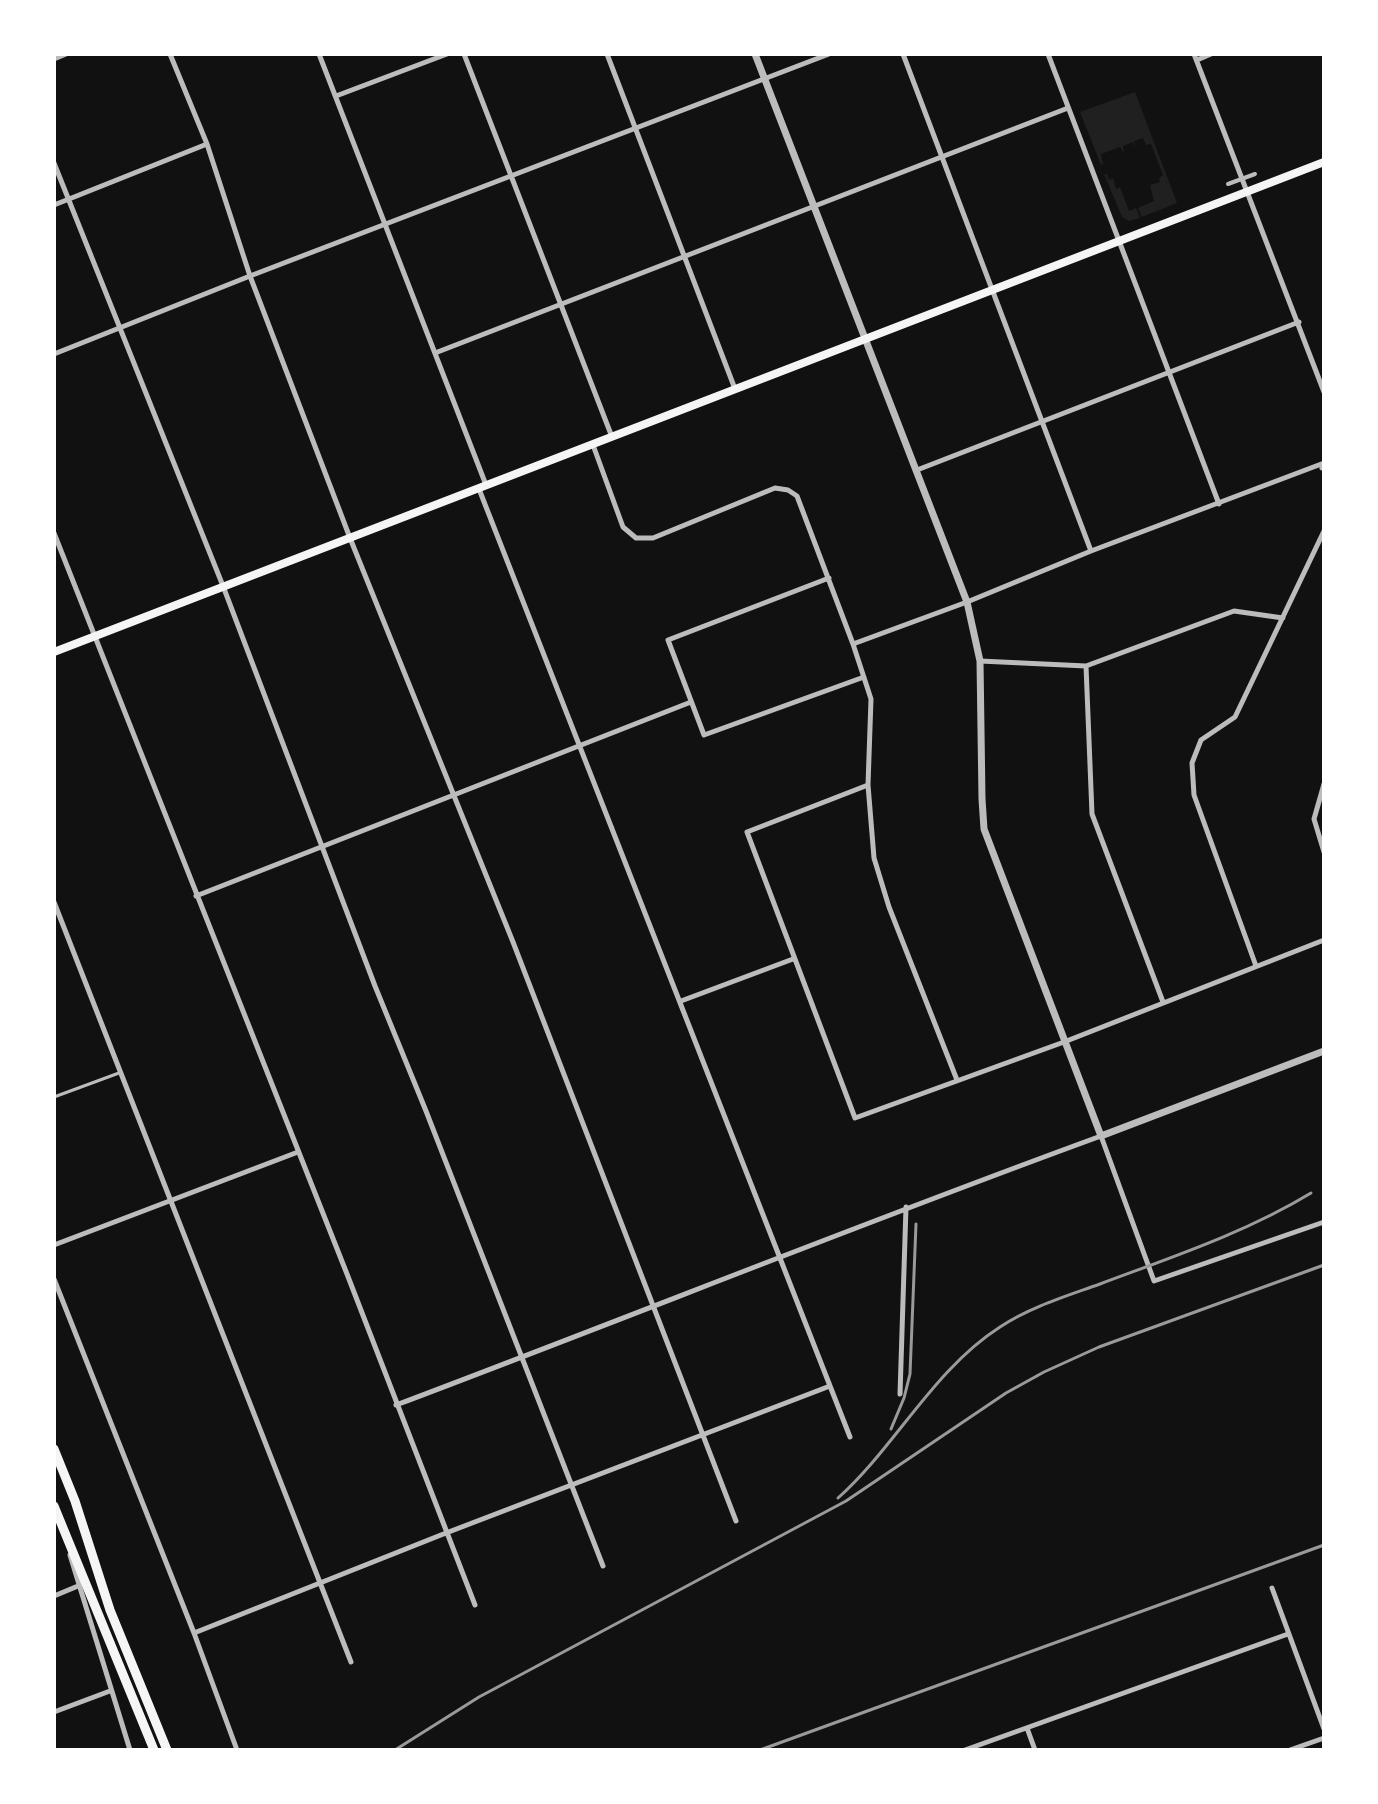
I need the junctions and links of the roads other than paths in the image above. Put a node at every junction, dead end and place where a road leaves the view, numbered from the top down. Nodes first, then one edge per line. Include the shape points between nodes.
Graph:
1 (66, 54) edge
2 (170, 54) edge
3 (319, 54) edge
4 (447, 54) edge
5 (464, 54) edge
6 (607, 54) edge
7 (755, 54) edge
8 (829, 54) edge
9 (903, 54) edge
10 (1048, 54) edge
11 (1211, 54) edge
12 (1196, 57) edge
13 (54, 59) edge
14 (765, 80) junction
15 (336, 96) junction
16 (1068, 108) junction
17 (636, 130) junction
18 (207, 144) junction
19 (942, 158) junction
20 (1324, 162) edge
21 (54, 163) edge
22 (1255, 174) dead end
23 (511, 177) junction
24 (1243, 179) junction
25 (1228, 184) dead end
26 (1248, 192) junction
27 (68, 200) junction
28 (54, 205) edge
29 (814, 206) junction
30 (385, 224) junction
31 (1120, 241) junction
32 (684, 257) junction
33 (250, 276) junction
34 (992, 290) junction
35 (560, 304) junction
36 (1299, 322) junction
37 (119, 329) junction
38 (865, 339) junction
39 (435, 353) junction
40 (54, 354) edge
41 (1170, 370) junction
42 (735, 389) junction
43 (1324, 392) edge
44 (1042, 421) junction
45 (612, 437) junction
46 (593, 444) junction
47 (1324, 467) edge
48 (917, 470) junction
49 (482, 486) junction
50 (1219, 504) junction
51 (1324, 531) edge
52 (54, 533) edge
53 (350, 538) junction
54 (1091, 551) junction
55 (829, 578) junction
56 (223, 586) junction
57 (967, 602) junction
58 (1283, 618) junction
59 (95, 636) junction
60 (853, 644) junction
61 (54, 652) edge
62 (980, 661) junction
63 (1086, 666) junction
64 (864, 677) junction
65 (691, 702) junction
66 (581, 747) junction
67 (1324, 784) edge
68 (868, 785) junction
69 (453, 796) junction
70 (324, 848) junction
71 (1324, 852) edge
72 (196, 896) junction
73 (54, 902) edge
74 (1324, 940) edge
75 (793, 959) junction
76 (1256, 966) junction
77 (681, 1001) junction
78 (1163, 1002) junction
79 (1064, 1042) junction
80 (1324, 1051) edge
81 (119, 1073) junction
82 (957, 1080) junction
83 (54, 1097) edge
84 (1101, 1136) junction
85 (298, 1152) junction
86 (169, 1199) junction
87 (906, 1207) junction
88 (1324, 1222) edge
89 (54, 1245) edge
90 (779, 1259) junction
91 (54, 1279) edge
92 (653, 1306) junction
93 (522, 1357) junction
94 (830, 1386) junction
95 (900, 1394) dead end
96 (396, 1405) junction
97 (702, 1434) junction
98 (850, 1437) dead end
99 (54, 1449) edge
100 (64, 1476) junction
101 (54, 1480) edge
102 (572, 1485) junction
103 (54, 1506) edge
104 (736, 1521) dead end
105 (65, 1531) junction
106 (446, 1533) junction
107 (603, 1566) dead end
108 (318, 1584) junction
109 (78, 1586) junction
110 (1272, 1588) dead end
111 (54, 1596) edge
112 (475, 1605) dead end
113 (194, 1633) junction
114 (1288, 1634) junction
115 (351, 1662) dead end
116 (110, 1691) junction
117 (54, 1712) edge
118 (1027, 1728) junction
119 (1324, 1729) edge
120 (1324, 1738) edge
121 (130, 1750) edge
122 (154, 1750) edge
123 (167, 1750) edge
124 (237, 1750) edge
125 (965, 1750) edge
126 (1035, 1750) edge
127 (1290, 1750) edge

1 - 13 street
2 - 18 street
3 - 15 street
4 - 15 street
5 - 23 street
6 - 17 street
7 - 14 street
8 - 14 street
9 - 19 street
10 - 16 street
11 - 12 street
12 - 24 street
14 - 17 street
14 - 29 street
15 - 30 street
16 - 19 street
16 - 31 street
17 - 23 street
17 - 32 street
18 - 27 street
18 - 33 street
19 - 29 street
19 - 34 street
20 - 26 main road
21 - 27 street
22 - 24 street
23 - 30 street
23 - 35 street
24 - 25 street
24 - 26 street
26 - 31 main road
26 - 36 street
27 - 28 street
27 - 37 street
29 - 32 street
29 - 38 street
30 - 33 street
30 - 39 street
31 - 34 main road
31 - 41 street
32 - 35 street
32 - 42 street
33 - 37 street
33 - 53 street
34 - 38 main road
34 - 44 street
35 - 39 street
35 - 45 street
36 - 41 street
36 - 43 street
37 - 40 street
37 - 56 street
38 - 42 main road
38 - 48 street
39 - 49 street
41 - 44 street
41 - 50 street
42 - 45 main road
44 - 48 street
44 - 54 street
45 - 46 main road
46 - 49 main road
46 - 55 street via 623,527 636,538 653,538 775,488 797,496
47 - 50 street
48 - 57 street
49 - 53 main road
49 - 66 street
50 - 54 street
51 - 58 street
52 - 59 street
53 - 56 main road
53 - 69 street
54 - 57 street
55 - 60 street
55 - 65 street via 668,640
56 - 59 main road
56 - 70 street
57 - 60 street
57 - 62 street
58 - 63 street via 1234,611
58 - 76 street via 1235,717 1201,740 1192,763 1194,795
59 - 61 main road
59 - 72 street
60 - 64 street
62 - 63 street
62 - 79 street via 984,829
63 - 78 street via 1092,814
64 - 65 street via 704,735
64 - 68 street via 871,699
65 - 66 street
66 - 69 street
66 - 77 street
67 - 71 street via 1314,819
68 - 75 street via 747,832
68 - 82 street via 874,858
69 - 70 street
69 - 92 street
70 - 72 street
70 - 93 street
72 - 85 street
73 - 81 street
74 - 76 street
75 - 77 street
75 - 82 street via 855,1118
76 - 78 street
77 - 90 street
78 - 79 street
79 - 82 street
79 - 84 street
80 - 84 street
81 - 83 lane
81 - 86 street
84 - 87 street
84 - 88 street via 1154,1281
85 - 86 street
85 - 96 street
86 - 89 street
86 - 108 street
87 - 90 street
87 - 95 street
90 - 92 street
90 - 94 street
91 - 113 street
92 - 93 street
92 - 97 street
93 - 96 street
93 - 102 street
94 - 97 street
94 - 98 street
96 - 106 street
97 - 102 street
97 - 104 street
99 - 100 main road
100 - 101 street
100 - 123 main road via 110,1610
102 - 106 street
102 - 107 street
103 - 105 main road
105 - 109 street
105 - 122 main road
106 - 108 street
106 - 112 street
108 - 113 street
108 - 115 street
109 - 111 street
109 - 116 street
110 - 114 street
113 - 124 street
114 - 118 street
114 - 119 street
116 - 117 street
116 - 121 street
118 - 125 street
118 - 126 street
120 - 127 street

